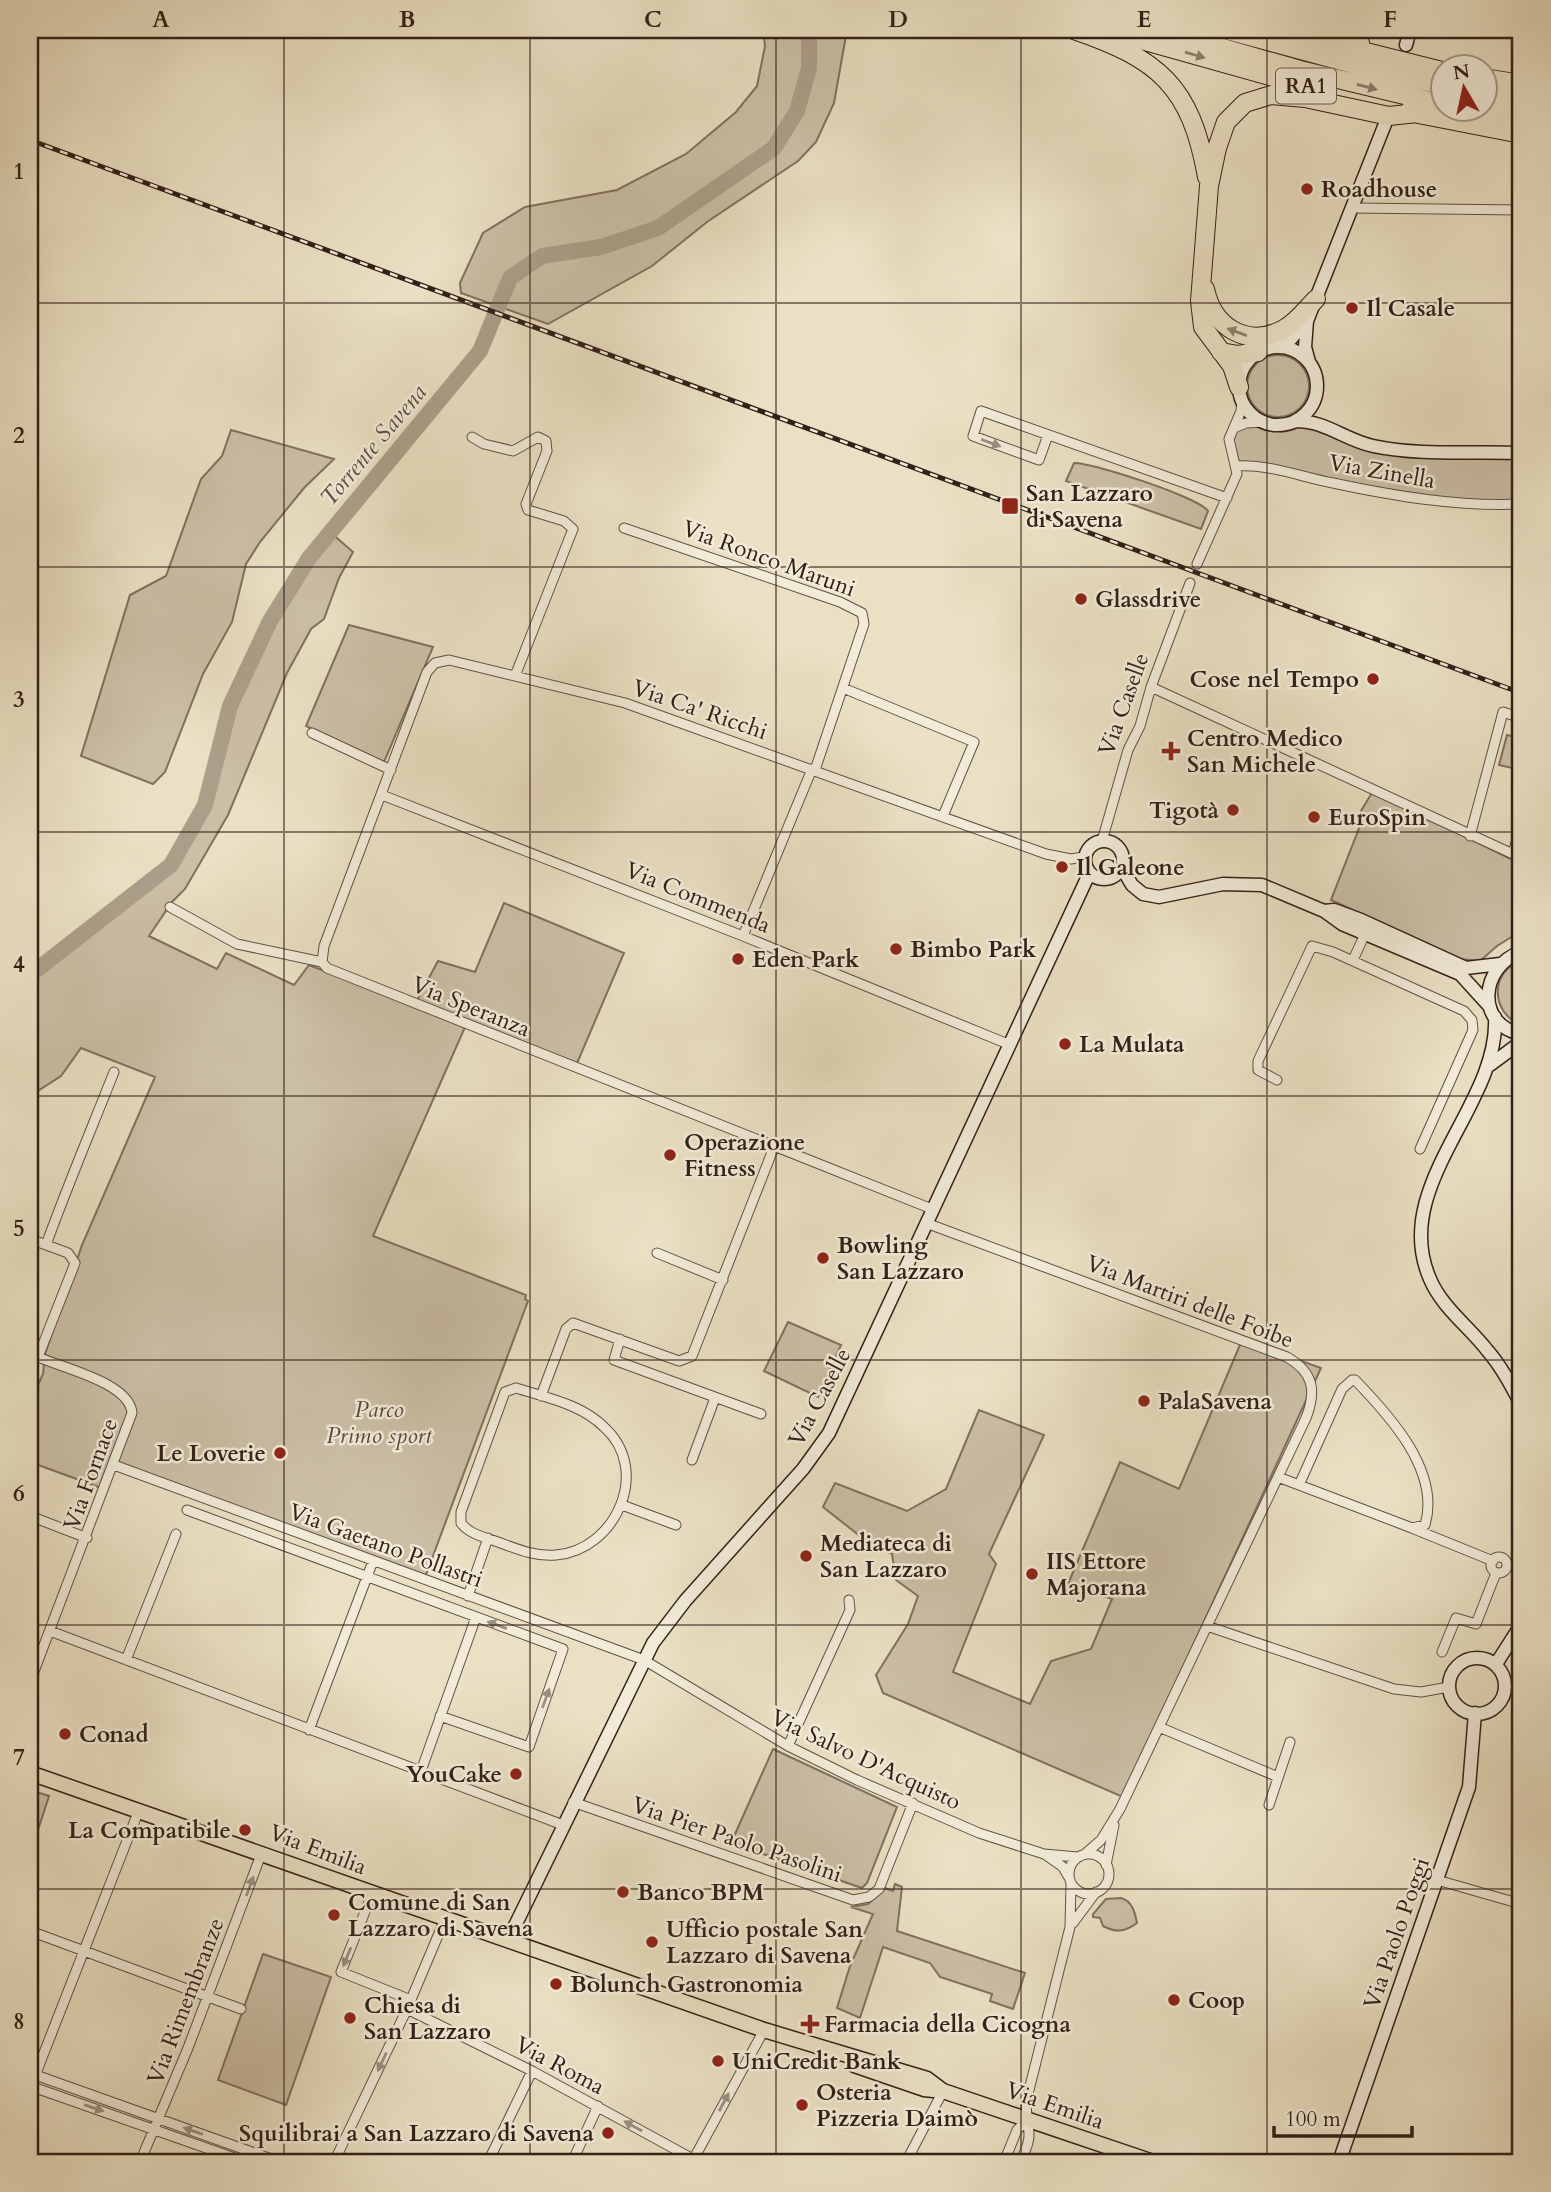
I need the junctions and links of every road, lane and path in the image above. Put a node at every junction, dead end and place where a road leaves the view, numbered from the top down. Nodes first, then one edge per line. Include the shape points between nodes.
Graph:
1 (1074, 30) edge
2 (1106, 30) edge
3 (1160, 30) edge
4 (1227, 30) edge
5 (1278, 30) edge
6 (1332, 30) edge
7 (1410, 30) edge
8 (1406, 45) dead end
9 (1428, 66) edge
10 (1428, 67) edge
11 (1498, 80) edge
12 (1428, 82) edge
13 (1521, 84) edge
14 (1498, 95) edge
15 (1521, 99) edge
16 (1428, 100) edge
17 (1418, 113) junction
18 (1498, 113) edge
19 (1521, 117) edge
20 (1385, 124) dead end
21 (1517, 132) edge
22 (1209, 186) junction
23 (1353, 208) junction
24 (1521, 210) edge
25 (1202, 268) junction
26 (1316, 299) junction
27 (1307, 321) junction
28 (1277, 347) junction
29 (1221, 352) junction
30 (1258, 352) junction
31 (1310, 362) junction
32 (1317, 392) junction
33 (1240, 393) junction
34 (1294, 421) junction
35 (1264, 422) junction
36 (1327, 425) junction
37 (1234, 428) junction
38 (1048, 435) junction
39 (472, 437) dead end
40 (1521, 453) edge
41 (1237, 466) junction
42 (1227, 498) junction
43 (1521, 504) edge
44 (625, 528) dead end
45 (1197, 564) dead end
46 (1190, 583) dead end
47 (515, 676) junction
48 (1151, 687) junction
49 (843, 688) junction
50 (1521, 718) edge
51 (312, 733) dead end
52 (391, 770) junction
53 (814, 770) junction
54 (382, 795) junction
55 (943, 816) junction
56 (1521, 823) edge
57 (1470, 836) junction
58 (1102, 841) junction
59 (1083, 857) junction
60 (1122, 868) junction
61 (1089, 874) junction
62 (1107, 878) junction
63 (1132, 885) junction
64 (170, 907) dead end
65 (1324, 911) junction
66 (1364, 934) junction
67 (743, 936) junction
68 (1521, 952) edge
69 (1353, 960) junction
70 (322, 962) junction
71 (1500, 964) junction
72 (1493, 1012) junction
73 (1521, 1034) edge
74 (1521, 1042) edge
75 (1008, 1044) junction
76 (1490, 1065) junction
77 (114, 1072) dead end
78 (1277, 1080) dead end
79 (774, 1147) junction
80 (1420, 1149) dead end
81 (932, 1209) junction
82 (926, 1223) junction
83 (30, 1239) edge
84 (46, 1245) junction
85 (657, 1253) dead end
86 (723, 1280) junction
87 (620, 1339) junction
88 (541, 1396) junction
89 (715, 1398) junction
90 (1521, 1404) edge
91 (761, 1414) dead end
92 (692, 1460) dead end
93 (114, 1465) junction
94 (1278, 1477) junction
95 (1299, 1485) junction
96 (622, 1505) junction
97 (187, 1510) dead end
98 (30, 1517) edge
99 (676, 1525) dead end
100 (1412, 1528) junction
101 (176, 1534) dead end
102 (87, 1538) junction
103 (488, 1538) junction
104 (373, 1561) junction
105 (1493, 1562) junction
106 (1496, 1573) junction
107 (366, 1577) junction
108 (468, 1596) junction
109 (849, 1600) dead end
110 (476, 1617) junction
111 (1521, 1625) edge
112 (1208, 1626) junction
113 (50, 1631) junction
114 (1442, 1652) dead end
115 (126, 1660) junction
116 (644, 1660) junction
117 (1496, 1664) junction
118 (30, 1682) edge
119 (1449, 1688) junction
120 (1475, 1713) junction
121 (440, 1716) junction
122 (1159, 1727) junction
123 (309, 1730) junction
124 (1290, 1742) dead end
125 (788, 1746) junction
126 (421, 1771) junction
127 (30, 1773) edge
128 (1278, 1777) junction
129 (573, 1802) junction
130 (913, 1803) junction
131 (1269, 1805) dead end
132 (139, 1810) junction
133 (1115, 1820) junction
134 (563, 1825) junction
135 (262, 1852) junction
136 (1044, 1854) junction
137 (1082, 1856) junction
138 (1106, 1865) junction
139 (1070, 1880) junction
140 (1437, 1881) junction
141 (1096, 1892) junction
142 (372, 1894) junction
143 (1521, 1904) edge
144 (445, 1919) junction
145 (1070, 1927) junction
146 (30, 1931) edge
147 (508, 1940) junction
148 (84, 1952) junction
149 (207, 1996) junction
150 (409, 2004) junction
151 (242, 2009) dead end
152 (764, 2030) junction
153 (532, 2071) junction
154 (33, 2074) edge
155 (30, 2086) edge
156 (943, 2091) junction
157 (598, 2106) junction
158 (159, 2119) junction
159 (1028, 2119) junction
160 (155, 2129) junction
161 (693, 2161) edge
162 (140, 2162) edge
163 (246, 2162) edge
164 (280, 2162) edge
165 (334, 2162) edge
166 (488, 2162) edge
167 (572, 2162) edge
168 (906, 2162) edge
169 (1004, 2162) edge
170 (1020, 2162) edge
171 (1153, 2162) edge
172 (1339, 2162) edge

1 - 22 highway via 1130,52 1151,64 1172,85 1195,123
2 -> 17 highway, RA1
3 -> 16 highway
4 - 12 highway
5 - 10 highway, RA1
6 - 9 highway
7 - 8 main road
11 - 13 highway
14 - 15 highway
17 - 21 highway, RA1
17 - 22 highway via 1389,116 1284,95 1254,99 1238,109 1222,130
18 - 19 highway
20 - 23 main road
22 - 25 highway
23 - 24 street
23 - 26 main road
26 -> 25 highway via 1283,329 1255,337 1240,335 1213,314
25 - 29 highway via 1200,316 1209,339
26 - 27 main road
27 - 28 main road via 1291,340
27 - 31 main road via 1305,347
28 - 30 main road
28 - 31 main road via 1290,349
29 - 30 highway
29 - 33 highway
30 - 33 main road via 1247,362
31 - 32 main road
32 - 34 main road via 1309,410
32 - 36 main road
33 - 35 main road via 1250,413
33 - 37 street
34 - 35 main road
34 - 36 main road
35 - 37 street via 1246,422
36 - 40 main road via 1356,441 1384,448
37 - 41 street via 1229,445
38 -> 38 street via 981,411 973,436 1039,460
38 - 42 street
39 - 47 street via 513,451 538,437 546,441 547,451 526,504 528,510 564,521 573,529
41 - 42 street
41 - 43 street, Via Zinella via 1450,502
42 - 45 street
44 - 49 street, Via Ronco Maruni via 862,613 864,624
46 - 48 street, Via Caselle
47 - 52 street, Via Ca' Ricchi via 439,661 427,672
47 - 53 street, Via Ca' Ricchi via 625,703
48 - 57 street
48 - 58 street, Via Caselle
49 - 53 street, Via Ronco Maruni
49 - 55 street via 974,742
50 - 57 street via 1503,712
51 - 52 street
52 - 54 street
53 - 55 street, Via Ca' Ricchi
53 - 67 street, Via Ronco Maruni
54 - 67 street, Via Commenda
54 - 70 street via 324,946
55 - 59 street, Via Ca' Ricchi via 1046,854
56 - 57 street via 1513,854
58 - 59 main road
58 - 60 main road via 1122,851
59 - 61 main road
60 - 62 main road
60 - 63 main road
61 - 62 main road
61 - 75 main road, Via Caselle
62 - 63 main road
63 - 65 main road via 1143,894 1159,897 1223,884 1262,885
64 - 70 street, Via Speranza via 237,944
65 - 66 main road
65 - 71 main road via 1361,920 1454,965 1479,968
66 - 69 street
66 - 72 main road via 1452,970 1474,987
67 - 75 street, Via Commenda
68 - 71 main road
69 - 78 street via 1320,946 1310,948 1258,1061 1258,1070
69 - 80 street via 1464,1011 1474,1024
70 - 79 street, Via Speranza via 337,974
71 - 72 main road via 1490,981
72 - 73 main road via 1504,1027
72 - 76 main road via 1496,1039
74 - 76 main road
75 - 81 main road, Via Caselle
76 - 90 main road via 1431,1184 1423,1246 1428,1275 1437,1292 1489,1351
77 - 84 street
79 - 81 street, Via Speranza
79 - 86 street
81 - 82 main road, Via Caselle
82 - 94 street, Via Martiri delle Foibe via 1299,1364 1312,1381 1312,1403
82 - 116 main road, Via Caselle via 823,1443 678,1609
83 - 84 street, Via Fornace
84 - 93 street, Via Fornace via 73,1257 75,1268 38,1357 118,1389 130,1402 132,1420
85 - 86 street
86 - 87 street via 696,1350 686,1360 679,1362
87 - 88 street via 579,1323 569,1325
87 - 89 street via 614,1360
88 - 96 street via 584,1412 611,1434 625,1467
88 - 103 street via 516,1388 505,1392 460,1516 463,1527
89 - 91 street
89 - 92 street
93 - 102 street, Via Fornace
93 - 104 street, Via Gaetano Pollastri
94 - 95 street
94 - 112 street, Via Martiri delle Foibe
95 - 100 street
95 - 100 street via 1342,1389 1355,1380 1401,1434 1423,1480 1425,1525
96 - 99 street
96 - 103 street via 601,1536 564,1554 535,1554
97 - 107 street
98 - 102 street
100 - 105 street
101 - 115 street
102 - 113 street, Via Fornace
103 - 108 street
104 - 107 street
104 - 108 street, Via Gaetano Pollastri
105 - 106 street
105 - 106 street via 1500,1558 1507,1564 1505,1571
106 - 114 street via 1476,1624 1456,1618
107 - 110 street
107 - 123 street
108 - 116 street, Via Gaetano Pollastri
109 - 125 street via 850,1610
110 - 121 street
121 -> 110 street via 528,1747 563,1649
111 - 117 main road
112 - 119 street via 1394,1689
112 - 122 street, Via Martiri delle Foibe
113 - 115 street
113 - 118 street, Via Fornace
115 - 123 street
116 - 125 street, Via Salvo D'Acquisto
116 - 129 main road, Via Caselle
117 - 119 main road via 1478,1657 1461,1663
117 - 120 main road via 1505,1681 1502,1699 1493,1709
119 - 120 main road via 1457,1705
120 - 140 main road, Via Paolo Poggi via 1469,1787
121 - 126 street
122 - 128 street
122 - 133 street, Via Martiri delle Foibe
123 - 126 street
124 - 128 street
125 - 130 street, Via Salvo D'Acquisto
126 - 134 street
127 - 132 main road, Via Emilia
128 - 131 street
129 - 130 street, Via Pier Paolo Pasolini via 853,1900 869,1897 881,1886
129 - 134 main road, Via Caselle
130 - 136 street, Via Salvo D'Acquisto via 979,1833
132 - 135 main road, Via Emilia
132 - 148 street
133 - 137 street, Via Martiri delle Foibe
133 - 138 street, Via Martiri delle Foibe
134 - 147 main road, Via Caselle
135 - 142 main road, Via Emilia
149 -> 135 street, Via Rimembranze
136 - 137 street
136 - 139 street via 1063,1867
137 - 138 street via 1099,1857
137 - 139 street, Via Martiri delle Foibe via 1070,1866
138 - 141 street, Via Martiri delle Foibe via 1107,1882
139 - 141 street via 1081,1892
139 - 145 street, Via Martiri delle Foibe
140 - 143 street
140 - 172 main road, Via Paolo Poggi
141 - 145 street, Via Martiri delle Foibe
142 - 144 main road, Via Emilia
142 -> 150 street, Via Roma via 341,1972
144 - 147 main road, Via Emilia
144 - 150 street
145 - 159 street, Via Martiri delle Foibe via 1027,2098
146 - 148 street
147 - 152 main road, Via Emilia
148 - 149 street
148 - 154 street
149 - 151 street
149 - 158 street, Via Rimembranze
150 - 153 street, Via Roma
150 -> 165 street
152 - 156 main road, Via Emilia via 926,2079
161 -> 152 street
153 - 157 street, Via Roma
153 - 166 street
154 - 155 street
154 - 158 street
155 -> 160 street
156 - 159 main road, Via Emilia
156 - 168 street
161 -> 157 street, Via Roma
157 - 167 street
158 - 160 street, Via Rimembranze
164 -> 158 street
159 - 169 street via 1017,2130
159 - 170 street, Via Martiri delle Foibe via 1032,2135
159 - 171 main road, Via Emilia
160 - 162 street, Via Rimembranze
160 - 163 street

